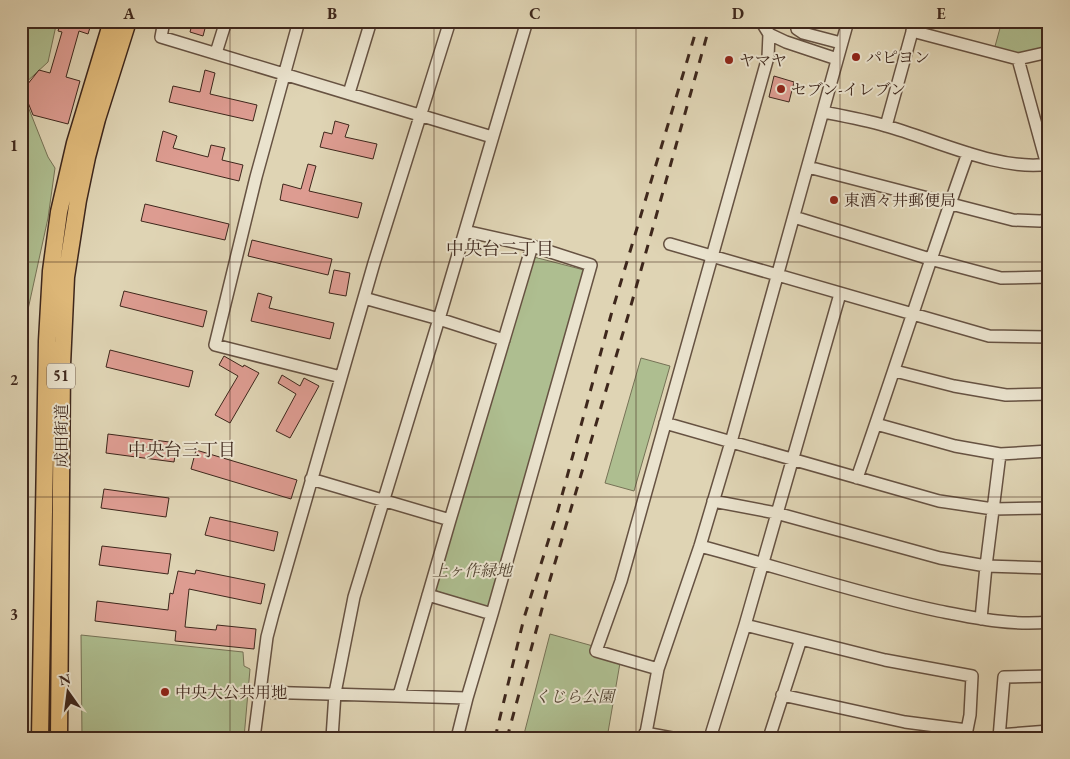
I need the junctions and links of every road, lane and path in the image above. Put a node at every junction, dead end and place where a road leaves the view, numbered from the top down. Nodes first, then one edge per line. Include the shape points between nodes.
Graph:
1 (112, 21) edge
2 (128, 21) edge
3 (164, 21) edge
4 (226, 21) edge
5 (299, 21) edge
6 (371, 21) edge
7 (450, 21) edge
8 (527, 21) edge
9 (761, 21) edge
10 (796, 21) edge
11 (848, 21) edge
12 (913, 26) edge
13 (769, 34) junction
14 (841, 43) junction
15 (1049, 52) edge
16 (216, 53) junction
17 (837, 59) junction
18 (1018, 59) junction
19 (284, 74) junction
20 (350, 93) junction
21 (823, 112) junction
22 (421, 114) junction
23 (886, 126) junction
24 (492, 137) junction
25 (968, 153) junction
26 (1048, 165) edge
27 (808, 167) junction
28 (950, 204) junction
29 (794, 217) junction
30 (1049, 219) edge
31 (465, 230) junction
32 (670, 244) dead end
33 (532, 246) junction
34 (713, 256) junction
35 (930, 259) junction
36 (776, 275) junction
37 (1049, 277) edge
38 (840, 294) junction
39 (364, 298) junction
40 (912, 315) junction
41 (440, 319) junction
42 (1049, 337) edge
43 (504, 340) junction
44 (895, 371) junction
45 (341, 377) junction
46 (1049, 394) edge
47 (665, 423) junction
48 (876, 424) junction
49 (731, 442) junction
50 (1049, 451) edge
51 (1000, 454) junction
52 (792, 460) junction
53 (858, 478) junction
54 (312, 479) junction
55 (713, 500) junction
56 (384, 501) junction
57 (1049, 508) edge
58 (993, 509) junction
59 (776, 513) junction
60 (450, 520) junction
61 (700, 546) junction
62 (762, 563) junction
63 (986, 566) junction
64 (1049, 568) edge
65 (428, 595) junction
66 (492, 614) junction
67 (980, 620) junction
68 (1049, 622) edge
69 (745, 625) junction
70 (801, 639) junction
71 (658, 668) junction
72 (1049, 676) edge
73 (260, 692) junction
74 (336, 693) junction
75 (399, 695) junction
76 (782, 695) junction
77 (466, 698) junction
78 (1049, 731) edge
79 (645, 735) edge
80 (999, 736) edge
81 (40, 738) edge
82 (59, 738) edge
83 (254, 738) edge
84 (332, 738) edge
85 (457, 738) edge
86 (672, 738) edge
87 (710, 738) edge
88 (769, 738) edge

1 - 81 highway, 成田街道 / 51 via 75,143 59,212 51,272 46,370
2 - 82 highway, 成田街道 / 51 via 87,157 66,277 62,365
3 - 16 street via 161,37
4 - 16 street
5 - 19 street
6 - 20 street
7 - 22 street
8 - 24 street
9 - 13 street
10 - 14 street via 797,29 802,33
11 - 14 street
12 - 18 street
12 - 23 street
13 - 17 street
13 - 34 street via 768,57
14 - 17 street
15 - 18 street
16 - 19 street
17 - 21 street
18 - 26 street
19 - 20 street
19 - 45 street via 215,345
20 - 22 street
21 - 23 street
21 - 27 street
22 - 24 street
22 - 39 street
23 - 25 street
24 - 31 street
25 - 26 street via 1018,166
25 - 28 street
27 - 28 street
27 - 29 street
28 - 30 street via 1013,220
28 - 35 street
29 - 35 street
29 - 36 street
31 - 33 street
31 - 41 street
32 - 34 street
33 - 43 street
33 - 66 street via 591,265
34 - 36 street
34 - 47 street
35 - 37 street via 1001,278
35 - 40 street
36 - 38 street
36 - 49 street
38 - 40 street
38 - 52 street
39 - 41 street
39 - 45 street
40 - 42 street via 989,336
40 - 44 street
41 - 43 street
41 - 56 street
43 - 60 street
44 - 46 street via 1006,395
44 - 48 street
45 - 54 street
47 - 49 street
47 - 71 street via 621,581 596,651
48 - 51 street via 955,446
48 - 53 street
49 - 52 street
49 - 55 street
50 - 51 street
51 - 58 street
52 - 53 street
52 - 59 street
53 - 58 street via 939,500
54 - 56 street
54 - 73 street via 267,637
55 - 59 street
55 - 61 street
56 - 60 street
56 - 74 street via 354,597
57 - 58 street
58 - 63 street
59 - 62 street
59 - 63 street via 940,558
60 - 65 street
61 - 62 street
61 - 71 street
62 - 67 street via 889,601
62 - 69 street
63 - 64 street
63 - 67 street
65 - 66 street
65 - 75 street
66 - 77 street
67 - 68 street
69 - 70 street
69 - 87 street
70 - 76 street
70 - 76 street via 885,660 972,676 967,730 905,722
71 - 79 street
72 - 80 street via 1004,677
73 - 74 street
73 - 83 street
74 - 75 street
74 - 84 street
75 - 77 street
76 - 88 street
77 - 85 street
78 - 80 street
79 - 86 street

